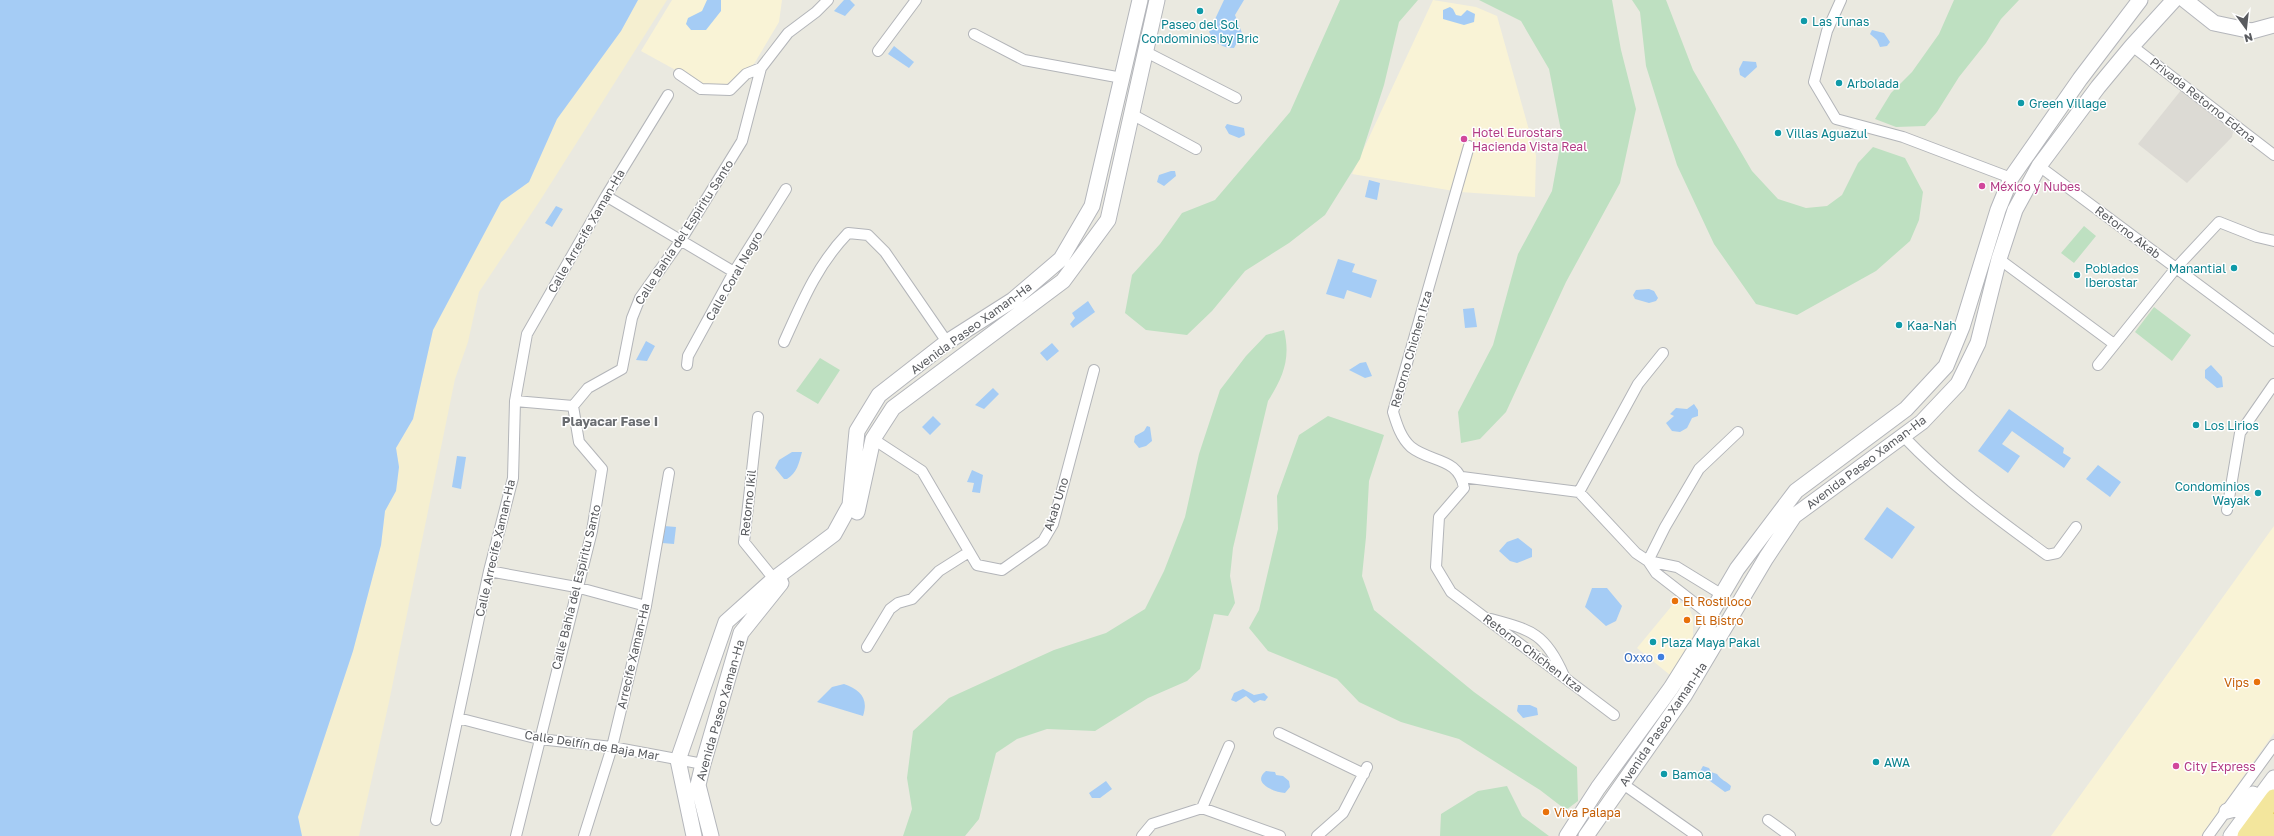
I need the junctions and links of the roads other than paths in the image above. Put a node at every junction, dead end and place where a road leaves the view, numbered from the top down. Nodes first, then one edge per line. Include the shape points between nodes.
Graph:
1 (828, 0) edge
2 (916, 0) edge
3 (1140, 0) edge
4 (1157, 0) edge
5 (1841, 0) edge
6 (2140, 0) edge
7 (2174, 0) edge
8 (2185, 0) edge
9 (2274, 25) edge
10 (974, 34) dead end
11 (1131, 38) junction
12 (1147, 46) junction
13 (2132, 46) junction
14 (878, 52) dead end
15 (761, 68) junction
16 (679, 74) dead end
17 (1122, 78) junction
18 (668, 95) dead end
19 (1236, 98) dead end
20 (1132, 113) junction
21 (1110, 128) junction
22 (1128, 131) junction
23 (2036, 141) junction
24 (1469, 146) dead end
25 (1196, 149) dead end
26 (2051, 150) junction
27 (2274, 154) edge
28 (2040, 166) junction
29 (2011, 178) junction
30 (786, 189) dead end
31 (606, 196) junction
32 (1993, 227) junction
33 (2009, 229) junction
34 (681, 240) junction
35 (2274, 241) edge
36 (2000, 259) junction
37 (2176, 268) junction
38 (734, 272) junction
39 (988, 316) junction
40 (999, 329) junction
41 (2274, 341) edge
42 (784, 342) dead end
43 (947, 342) junction
44 (2114, 344) junction
45 (1663, 353) dead end
46 (687, 365) dead end
47 (2098, 365) dead end
48 (916, 366) junction
49 (1094, 370) dead end
50 (929, 381) junction
51 (2274, 384) edge
52 (515, 401) junction
53 (573, 406) junction
54 (758, 417) dead end
55 (1738, 432) dead end
56 (1903, 436) junction
57 (873, 439) junction
58 (669, 473) dead end
59 (1462, 477) junction
60 (1579, 492) junction
61 (2227, 510) dead end
62 (2076, 527) dead end
63 (1751, 548) junction
64 (969, 552) junction
65 (1766, 558) junction
66 (1648, 561) junction
67 (489, 571) junction
68 (774, 579) junction
69 (576, 587) junction
70 (1721, 594) junction
71 (646, 606) junction
72 (1710, 615) junction
73 (1486, 617) junction
74 (867, 647) dead end
75 (1565, 677) junction
76 (1614, 715) dead end
77 (458, 718) junction
78 (1279, 734) dead end
79 (539, 739) junction
80 (2274, 745) edge
81 (1229, 746) dead end
82 (612, 747) junction
83 (678, 760) junction
84 (703, 764) junction
85 (1623, 784) junction
86 (2272, 788) edge
87 (1202, 808) junction
88 (2227, 811) junction
89 (436, 820) dead end
90 (1768, 820) dead end
91 (2274, 822) edge
92 (693, 832) edge
93 (516, 836) edge
94 (584, 836) edge
95 (711, 836) edge
96 (1142, 836) edge
97 (1280, 836) edge
98 (1317, 836) edge
99 (1567, 836) edge
100 (1586, 836) edge
101 (1697, 836) edge
102 (1790, 836) edge
103 (2208, 836) edge
104 (2231, 836) edge
105 (2246, 836) edge
106 (2264, 836) edge

1 - 15 street, Calle Bahía del Espiritu Santo via 788,33
2 - 14 street
3 - 11 main road, Avenida Paseo Xaman-Ha
4 - 12 main road, Avenida Paseo Xaman-Ha
5 - 29 street via 1827,31 1814,82 1836,119 1903,137
6 - 23 main road, Avenida Paseo Xaman-Ha
7 - 13 main road, Avenida Paseo Xaman-Ha
8 - 9 main road via 2214,23 2252,31
10 - 17 street via 1024,60
11 - 12 main road
11 - 17 main road, Avenida Paseo Xaman-Ha
12 - 19 street
12 - 20 main road, Avenida Paseo Xaman-Ha
13 - 26 main road, Avenida Paseo Xaman-Ha
13 - 27 street, Privada Retorno Edzna
15 - 16 street via 746,74 730,90 701,89
15 - 34 street, Calle Bahía del Espiritu Santo via 742,141
17 - 21 main road, Avenida Paseo Xaman-Ha
18 - 31 street, Calle Arrecife Xaman-Ha
20 - 22 main road, Avenida Paseo Xaman-Ha
20 - 25 street
21 - 22 main road
21 - 39 main road, Avenida Paseo Xaman-Ha via 1092,206 1061,259 1012,300
22 - 40 main road, Avenida Paseo Xaman-Ha via 1108,220 1063,281
23 - 26 main road
23 - 29 main road, Avenida Paseo Xaman-Ha
24 - 59 street, Retorno Chichen Itza via 1393,412 1400,434 1412,447 1456,468
26 - 28 main road, Avenida Paseo Xaman-Ha
28 - 33 main road, Avenida Paseo Xaman-Ha via 2015,210
28 - 37 street, Retorno Akab
29 - 32 main road, Avenida Paseo Xaman-Ha
30 - 38 street, Calle Coral Negro
31 - 34 street
31 - 52 street, Calle Arrecife Xaman-Ha via 527,334
32 - 33 main road
32 - 63 main road, Avenida Paseo Xaman-Ha via 1962,327 1946,366 1906,409 1796,491
33 - 36 main road, Avenida Paseo Xaman-Ha
34 - 38 street
34 - 53 street, Calle Bahía del Espiritu Santo via 640,298 632,318 622,369 588,388
35 - 37 street via 2219,222
36 - 44 street
36 - 56 main road, Avenida Paseo Xaman-Ha via 1978,343 1958,384 1922,422
37 - 41 street, Retorno Akab
37 - 44 street
38 - 46 street, Calle Coral Negro via 688,356
39 - 40 main road
39 - 43 main road, Avenida Paseo Xaman-Ha
40 - 50 main road, Avenida Paseo Xaman-Ha
42 - 43 street via 803,298 829,252 848,233 868,234 886,252
43 - 48 main road, Avenida Paseo Xaman-Ha
44 - 47 street
45 - 60 street via 1638,384
48 - 50 main road
48 - 68 main road, Avenida Paseo Xaman-Ha via 879,395 857,431 850,505 834,534
49 - 64 street, Akab Uno via 1052,524 1043,541 1002,570 976,565
50 - 57 main road, Avenida Paseo Xaman-Ha via 893,408
51 - 61 street via 2240,433
52 - 53 street
52 - 67 street, Calle Arrecife Xaman-Ha via 513,478
53 - 69 street, Calle Bahía del Espiritu Santo via 579,442 602,469 592,531
54 - 68 street, Retorno Ikil via 744,542
55 - 66 street via 1699,468
56 - 62 street via 1929,464 1966,496 2047,555 2057,553
56 - 65 main road, Avenida Paseo Xaman-Ha via 1794,516
57 - 64 street, Akab Uno via 922,471
57 - 84 main road, Avenida Paseo Xaman-Ha via 858,510 845,535 780,584 741,632
58 - 71 street, Arrecife Xaman-Ha
59 - 60 street
59 - 73 street, Retorno Chichen Itza via 1464,488 1439,517 1436,567 1451,592
60 - 66 street via 1636,553
63 - 65 main road
63 - 70 main road, Avenida Paseo Xaman-Ha
64 - 74 street via 939,571 912,599 898,603 890,609
65 - 85 main road, Avenida Paseo Xaman-Ha via 1684,696
66 - 70 street via 1677,567
66 - 72 street via 1656,573
67 - 69 street
67 - 77 street, Calle Arrecife Xaman-Ha
68 - 83 main road, Avenida Paseo Xaman-Ha via 726,622
69 - 71 street
69 - 79 street, Calle Bahía del Espiritu Santo
70 - 72 main road, Avenida Paseo Xaman-Ha
71 - 82 street, Arrecife Xaman-Ha
72 - 99 main road, Avenida Paseo Xaman-Ha via 1708,629 1671,688 1598,788
73 - 75 street, Retorno Chichen Itza
73 - 75 street via 1525,628 1536,634 1544,642
75 - 76 street, Retorno Chichen Itza
77 - 79 street, Calle Delfín de Baja Mar
77 - 89 street, Calle Arrecife Xaman-Ha
78 - 98 street via 1366,770 1343,813
79 - 82 street, Calle Delfín de Baja Mar
79 - 93 street, Calle Bahía del Espiritu Santo
80 - 88 street
81 - 87 street
82 - 83 street, Calle Delfín de Baja Mar
82 - 94 street, Arrecife Xaman-Ha
83 - 84 street, Calle Delfín de Baja Mar
83 - 92 main road, Avenida Paseo Xaman-Ha
84 - 95 main road, Avenida Paseo Xaman-Ha via 698,785
85 - 100 main road, Avenida Paseo Xaman-Ha
85 - 101 street
86 - 88 main road via 2255,792 2243,807
86 - 104 main road
86 - 105 highway
87 - 96 street via 1152,824
87 - 97 street
88 - 103 street
90 - 102 street
91 - 106 highway

